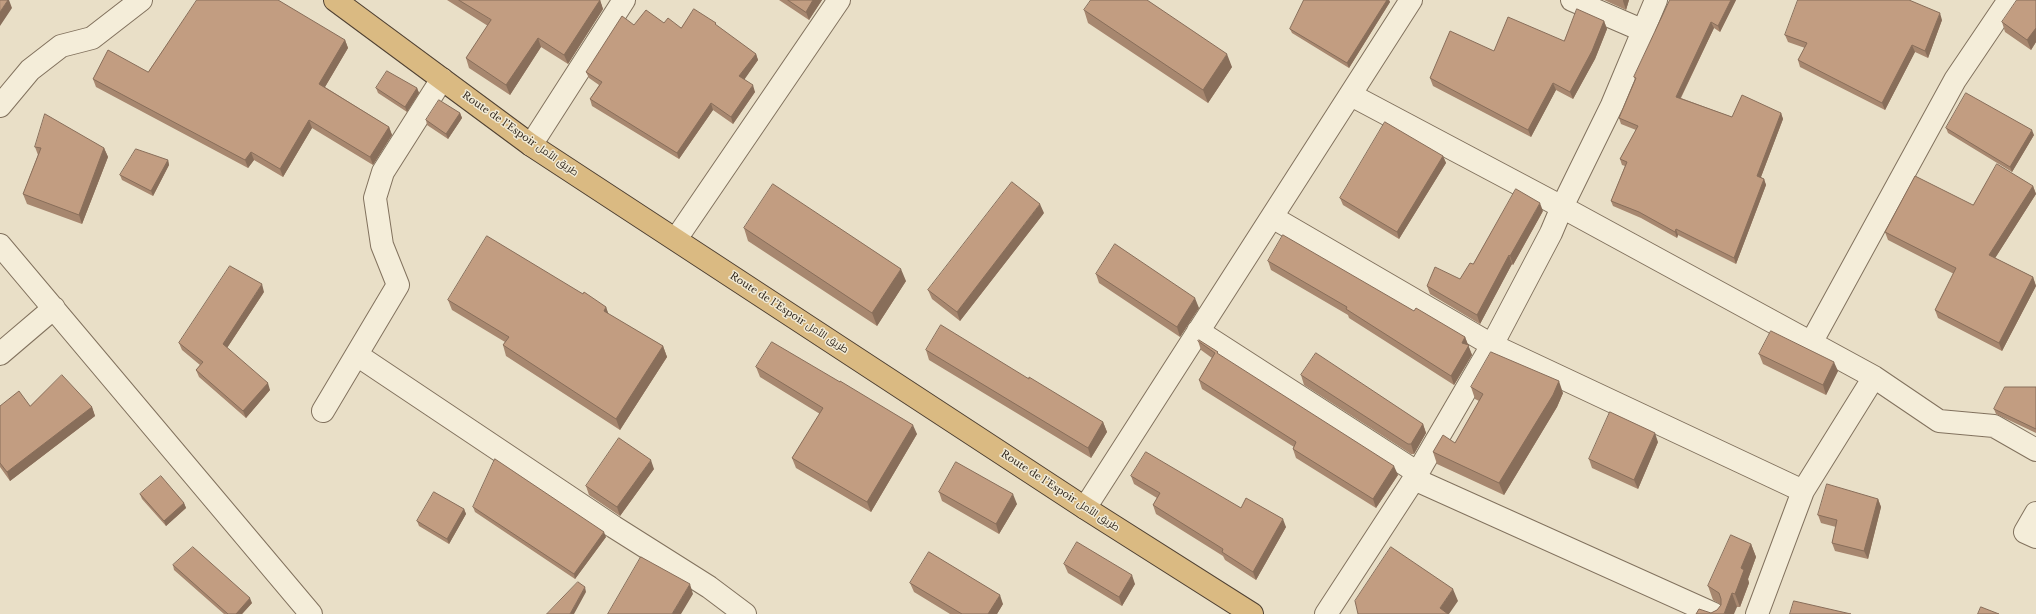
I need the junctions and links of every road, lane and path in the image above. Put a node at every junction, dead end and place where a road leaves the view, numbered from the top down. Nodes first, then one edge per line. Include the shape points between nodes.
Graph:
1 (141, 0) edge
2 (335, 0) edge
3 (624, 0) edge
4 (839, 0) edge
5 (1411, 0) edge
6 (1572, 0) edge
7 (1656, 0) edge
8 (2009, 0) edge
9 (1644, 31) junction
10 (442, 79) junction
11 (1351, 95) junction
12 (0, 106) edge
13 (532, 145) junction
14 (1562, 207) junction
15 (1272, 217) junction
16 (676, 239) junction
17 (0, 245) edge
18 (54, 308) junction
19 (1198, 332) junction
20 (1811, 342) junction
21 (1492, 345) junction
22 (0, 354) edge
23 (357, 355) junction
24 (1874, 377) junction
25 (323, 411) dead end
26 (2036, 450) edge
27 (1416, 476) junction
28 (1803, 491) junction
29 (1085, 508) junction
30 (2036, 513) edge
31 (2036, 537) edge
32 (311, 614) edge
33 (746, 614) edge
34 (1252, 614) edge
35 (1326, 614) edge
36 (1714, 614) edge
37 (1757, 614) edge

1 - 12 street via 92,38 61,46 30,70
2 - 10 highway, Route de l’Espoir طريق الأمل
3 - 13 street
4 - 16 street
5 - 11 street
6 - 9 street
7 - 9 street
8 - 20 street via 1955,80
9 - 14 street via 1612,105
10 - 13 highway, Route de l’Espoir طريق الأمل
10 - 23 street via 383,172 375,198 382,244 398,285
11 - 14 street
11 - 15 street
13 - 16 highway, Route de l’Espoir طريق الأمل
14 - 20 street
14 - 21 street
15 - 19 street
15 - 21 street
16 - 29 highway, Route de l’Espoir طريق الأمل
17 - 18 street
18 - 22 street
18 - 32 street
19 - 27 street
19 - 29 street
20 - 24 street
21 - 27 street
21 - 28 street
23 - 25 street
23 - 33 street
24 - 26 street via 1939,421 1994,426
24 - 28 street
27 - 35 street
27 - 36 street
28 - 37 street
29 - 34 highway, Route de l’Espoir طريق الأمل
30 - 31 street via 2025,532

